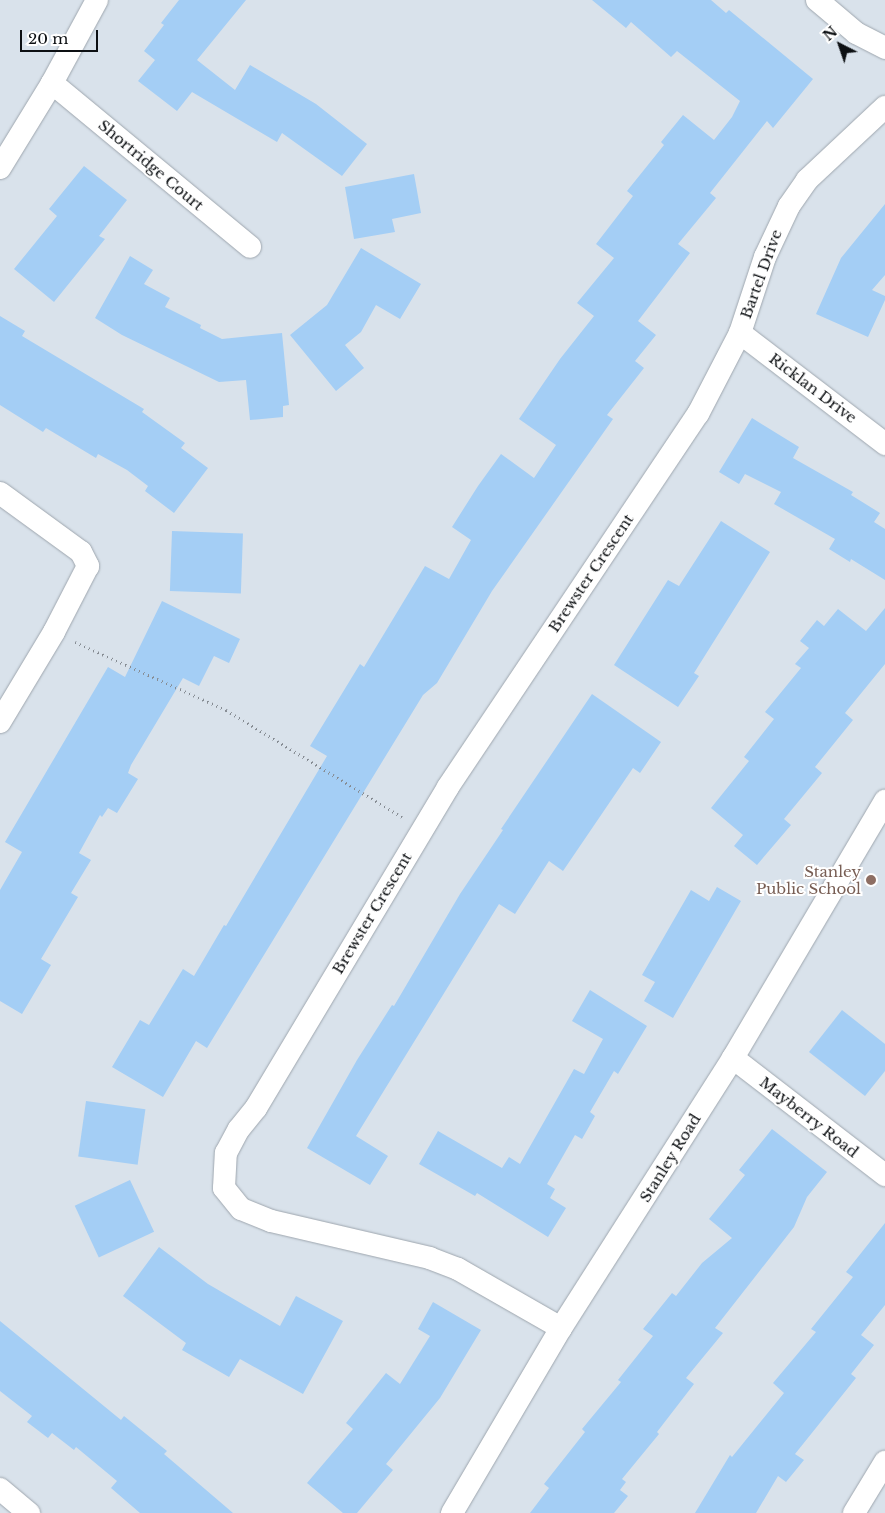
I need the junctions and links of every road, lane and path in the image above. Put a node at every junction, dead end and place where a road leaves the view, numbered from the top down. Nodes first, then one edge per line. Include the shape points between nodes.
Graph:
1 (97, 0) edge
2 (818, 0) edge
3 (885, 48) edge
4 (52, 84) junction
5 (885, 107) edge
6 (0, 168) edge
7 (250, 247) dead end
8 (740, 333) junction
9 (885, 444) edge
10 (0, 493) edge
11 (54, 632) junction
12 (0, 722) edge
13 (885, 802) edge
14 (422, 829) junction
15 (733, 1058) junction
16 (885, 1175) edge
17 (561, 1328) junction
18 (885, 1462) edge
19 (0, 1489) edge
20 (29, 1513) edge
21 (452, 1513) edge
22 (854, 1513) edge

1 - 4 street
2 - 3 street via 856,33
4 - 6 street
4 - 7 street, Shortridge Court
5 - 8 street, Bartel Drive via 807,180 789,206 765,257
8 - 9 street, Ricklan Drive
8 - 14 street, Brewster Crescent via 698,414
10 - 11 street via 80,552 88,566
11 - 12 street
11 - 14 path via 226,710
13 - 15 street, Stanley Road
14 - 17 street, Brewster Crescent via 256,1108 239,1129 226,1153 224,1188 241,1209 271,1221 430,1258 458,1269
15 - 16 street, Mayberry Road
15 - 17 street, Stanley Road
17 - 21 street, Stanley Road
18 - 22 street
19 - 20 street

